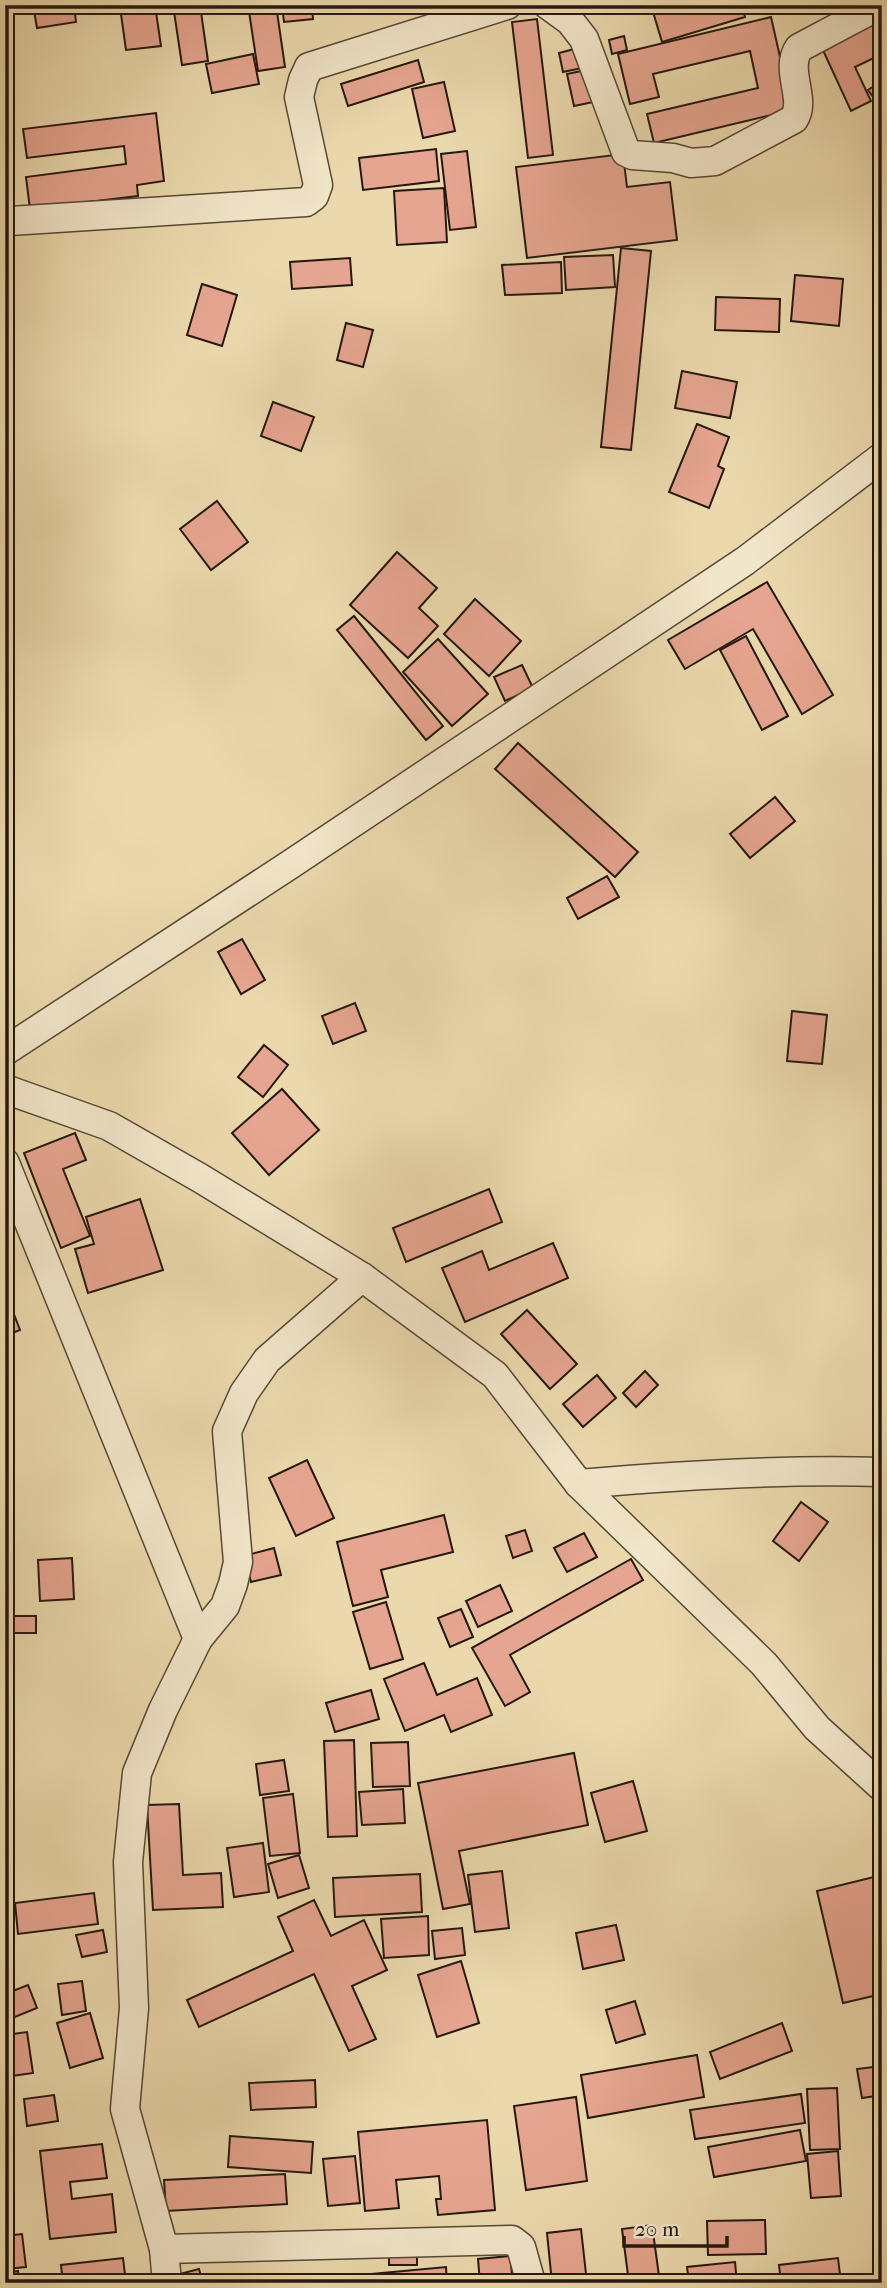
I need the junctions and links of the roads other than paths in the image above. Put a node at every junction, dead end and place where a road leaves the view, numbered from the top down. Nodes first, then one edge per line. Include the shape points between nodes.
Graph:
1 (507, 5) edge
2 (548, 5) edge
3 (880, 5) edge
4 (5, 219) edge
5 (882, 457) edge
6 (5, 1051) edge
7 (6, 1091) edge
8 (5, 1163) edge
9 (362, 1277) junction
10 (882, 1472) edge
11 (579, 1484) junction
12 (198, 1639) junction
13 (882, 1787) edge
14 (164, 2249) junction
15 (167, 2283) edge
16 (531, 2283) edge

1 - 4 street via 310,67 299,97 318,185 306,202
2 - 3 street via 584,39 626,152 691,163 715,161 794,119 799,111 793,64 799,48
5 - 6 street via 746,561
7 - 9 street via 109,1126
8 - 12 street
9 - 11 street via 495,1375
9 - 12 street via 267,1360 244,1393 227,1432 238,1562 225,1606
10 - 11 street via 708,1473
11 - 13 street via 764,1664 817,1728
12 - 14 street via 137,1773 128,1862 134,2008 125,2109
14 - 15 street
14 - 16 street via 512,2239 521,2247

